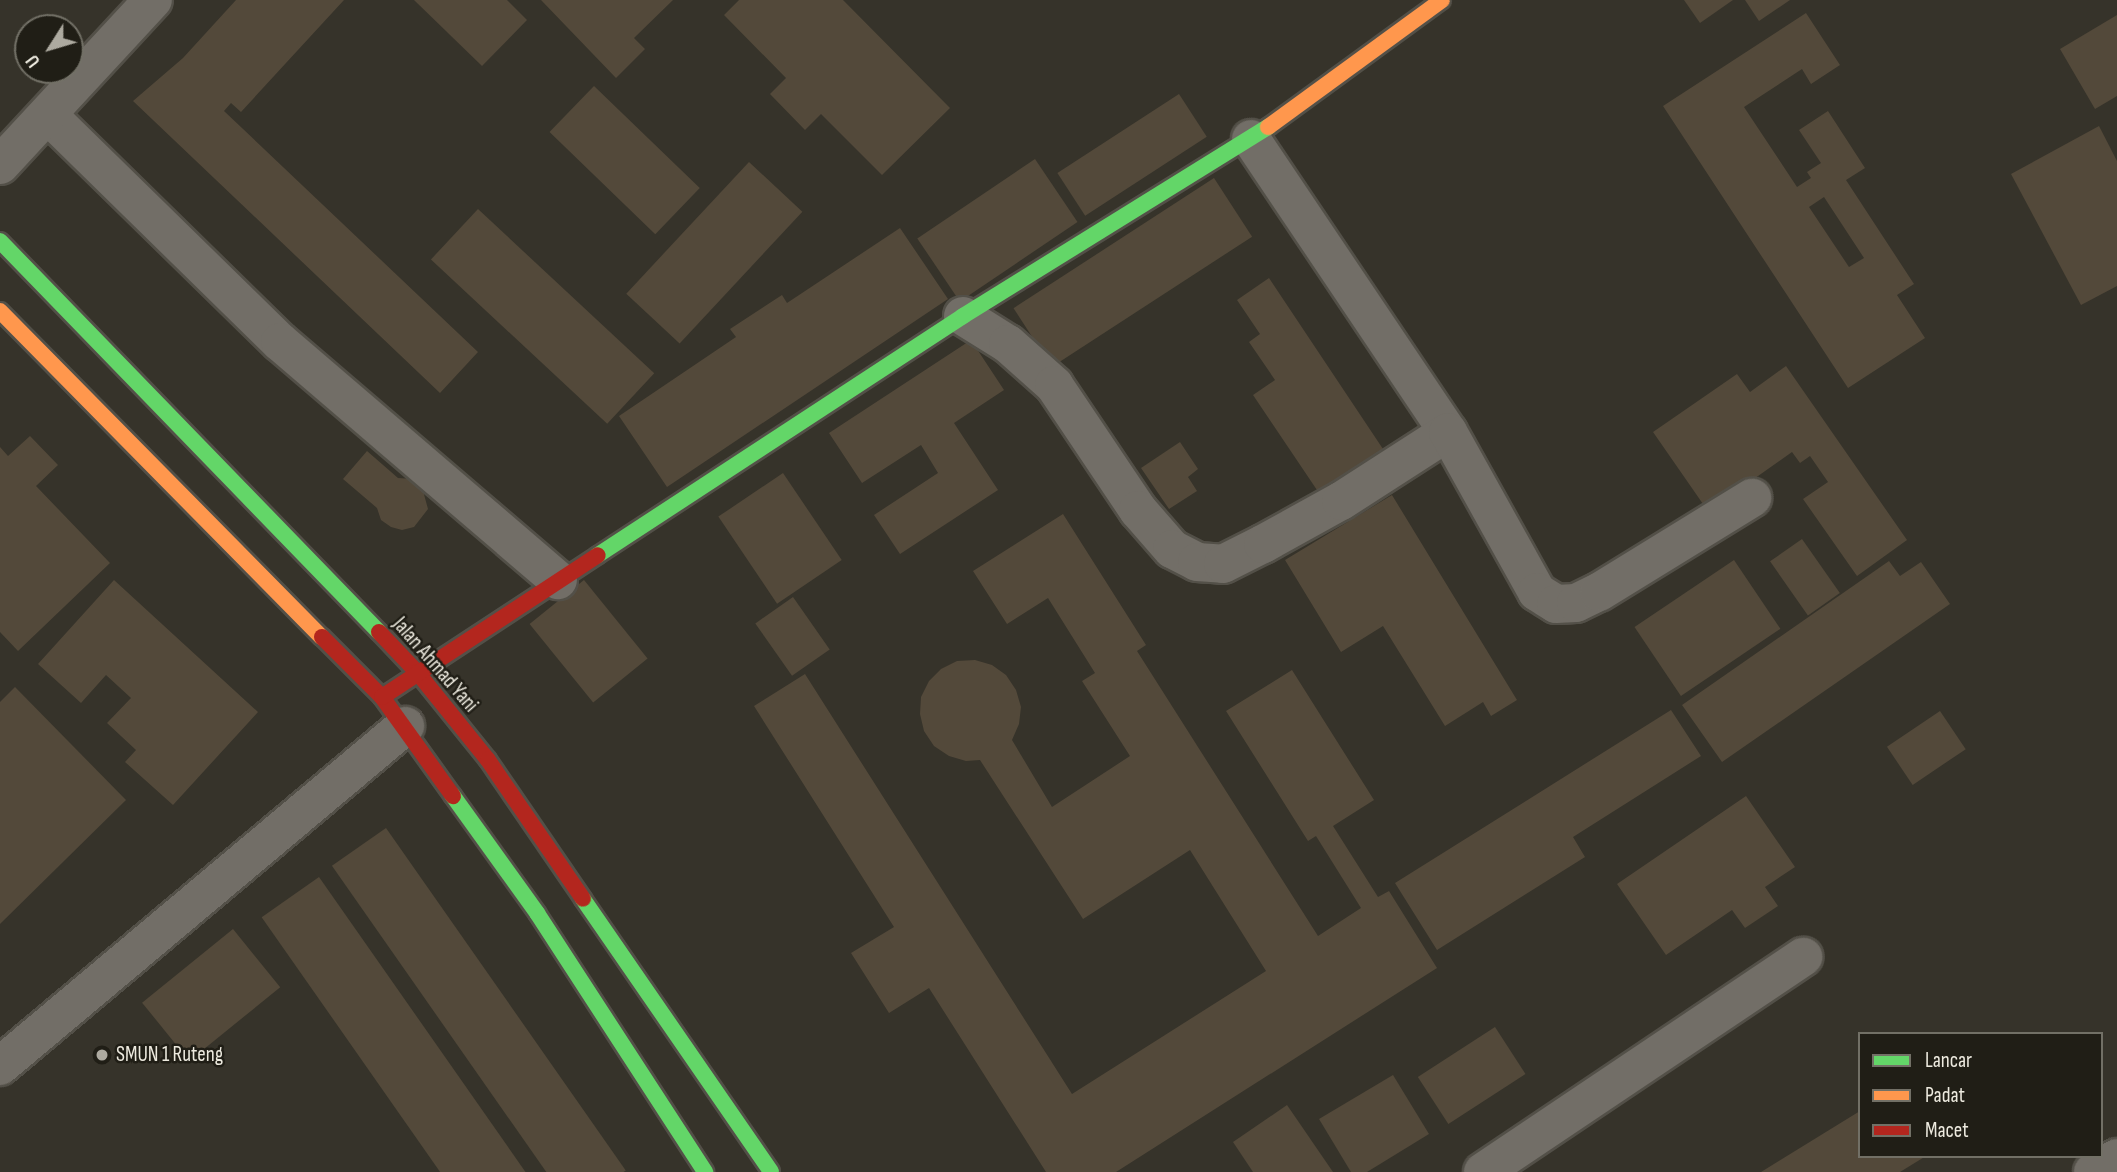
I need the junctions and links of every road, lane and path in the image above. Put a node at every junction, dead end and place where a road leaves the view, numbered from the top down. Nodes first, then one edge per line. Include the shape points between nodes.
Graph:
1 (153, 0) edge
2 (1442, 0) edge
3 (48, 115) junction
4 (1251, 139) junction
5 (0, 165) edge
6 (0, 241) edge
7 (0, 310) edge
8 (963, 316) junction
9 (1448, 432) junction
10 (1752, 498) dead end
11 (558, 580) junction
12 (416, 672) junction
13 (382, 697) junction
14 (405, 726) junction
15 (1803, 957) dead end
16 (0, 1066) edge
17 (2117, 1158) edge
18 (705, 1172) edge
19 (771, 1172) edge
20 (1483, 1172) edge
21 (2093, 1172) edge

1 - 3 street
2 - 4 main road
3 - 5 street
3 - 11 street via 280,342
4 - 8 main road
4 - 9 street
6 - 12 main road, Jalan Ahmad Yani
7 - 13 main road
8 - 9 street via 1008,344 1054,385 1138,510 1172,549 1197,562 1223,564 1263,544
8 - 11 main road
9 - 10 street via 1537,592 1556,604 1576,603 1599,592
11 - 12 main road
12 - 13 main road
12 - 19 main road, Jalan Ahmad Yani via 488,760 696,1071
13 - 14 main road
14 - 16 street
14 - 18 main road via 663,1096
15 - 20 street
17 - 21 street

